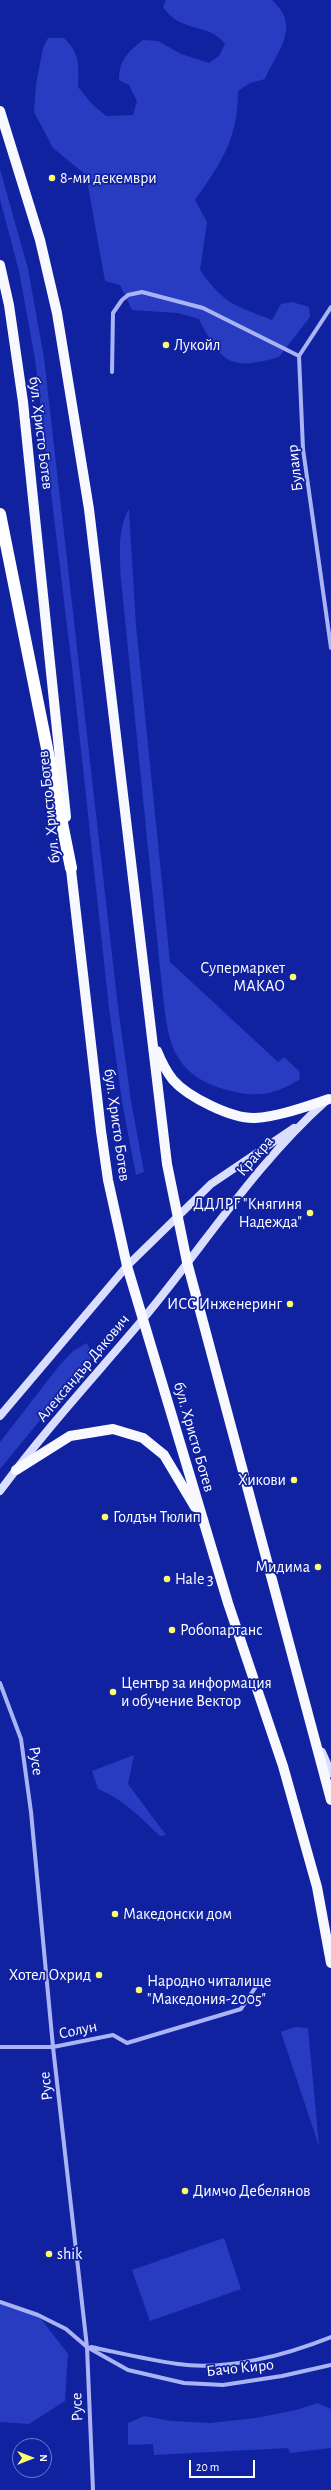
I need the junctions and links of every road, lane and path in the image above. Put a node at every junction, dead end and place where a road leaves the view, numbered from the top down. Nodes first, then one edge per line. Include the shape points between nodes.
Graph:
1 (0, 111) edge
2 (0, 265) edge
3 (331, 307) edge
4 (299, 356) junction
5 (112, 372) dead end
6 (0, 514) edge
7 (331, 648) edge
8 (71, 868) junction
9 (152, 1039) junction
10 (330, 1098) edge
11 (300, 1124) junction
12 (177, 1219) junction
13 (186, 1262) junction
14 (127, 1266) junction
15 (143, 1319) junction
16 (0, 1416) edge
17 (16, 1470) junction
18 (0, 1491) edge
19 (203, 1520) junction
20 (0, 1683) edge
21 (313, 1732) junction
22 (331, 1773) edge
23 (331, 1800) edge
24 (331, 1963) edge
25 (259, 1982) dead end
26 (0, 2047) edge
27 (53, 2047) junction
28 (0, 2302) edge
29 (331, 2337) edge
30 (87, 2347) junction
31 (331, 2365) edge
32 (93, 2490) edge

1 - 9 main road, бул. Христо Ботев via 40,240 58,312 89,509
2 - 8 main road, бул. Христо Ботев via 10,312 35,507
3 - 4 street
4 - 5 street via 203,308 142,292 128,295 113,313
4 - 7 street, Булаир via 304,449
6 - 8 highway
8 - 14 main road, бул. Христо Ботев via 101,1131
9 - 10 main road via 163,1065 174,1081 194,1096 230,1114 253,1118 283,1115
9 - 12 main road, бул. Христо Ботев via 167,1164
10 - 11 street, Кракра
11 - 12 street, Кракра via 211,1184
11 - 13 street, Кракра
12 - 13 main road, бул. Христо Ботев
12 - 14 street, Александър Дякович
13 - 15 street, Александър Дякович
13 - 21 main road, бул. Христо Ботев
14 - 15 main road, бул. Христо Ботев
14 - 16 street, Александър Дякович
15 - 17 street, Александър Дякович
15 - 19 main road, бул. Христо Ботев
17 - 18 street, Александър Дякович
17 - 19 main road via 70,1436 113,1429 130,1433 143,1438 164,1455
19 - 24 main road, бул. Христо Ботев via 283,1766 317,1888
20 - 27 street, Русе via 22,1746 32,1812
21 - 22 street
21 - 23 main road, бул. Христо Ботев
25 - 27 street, Солун via 241,2009 127,2043 113,2035
26 - 27 street, Солун
27 - 30 street, Русе
28 - 30 street, Бачо Киро via 38,2315 59,2326
29 - 30 street, Бачо Киро via 268,2358 225,2364 180,2364
30 - 31 street, Бачо Киро via 128,2370 184,2383 223,2385
30 - 32 street, Русе

